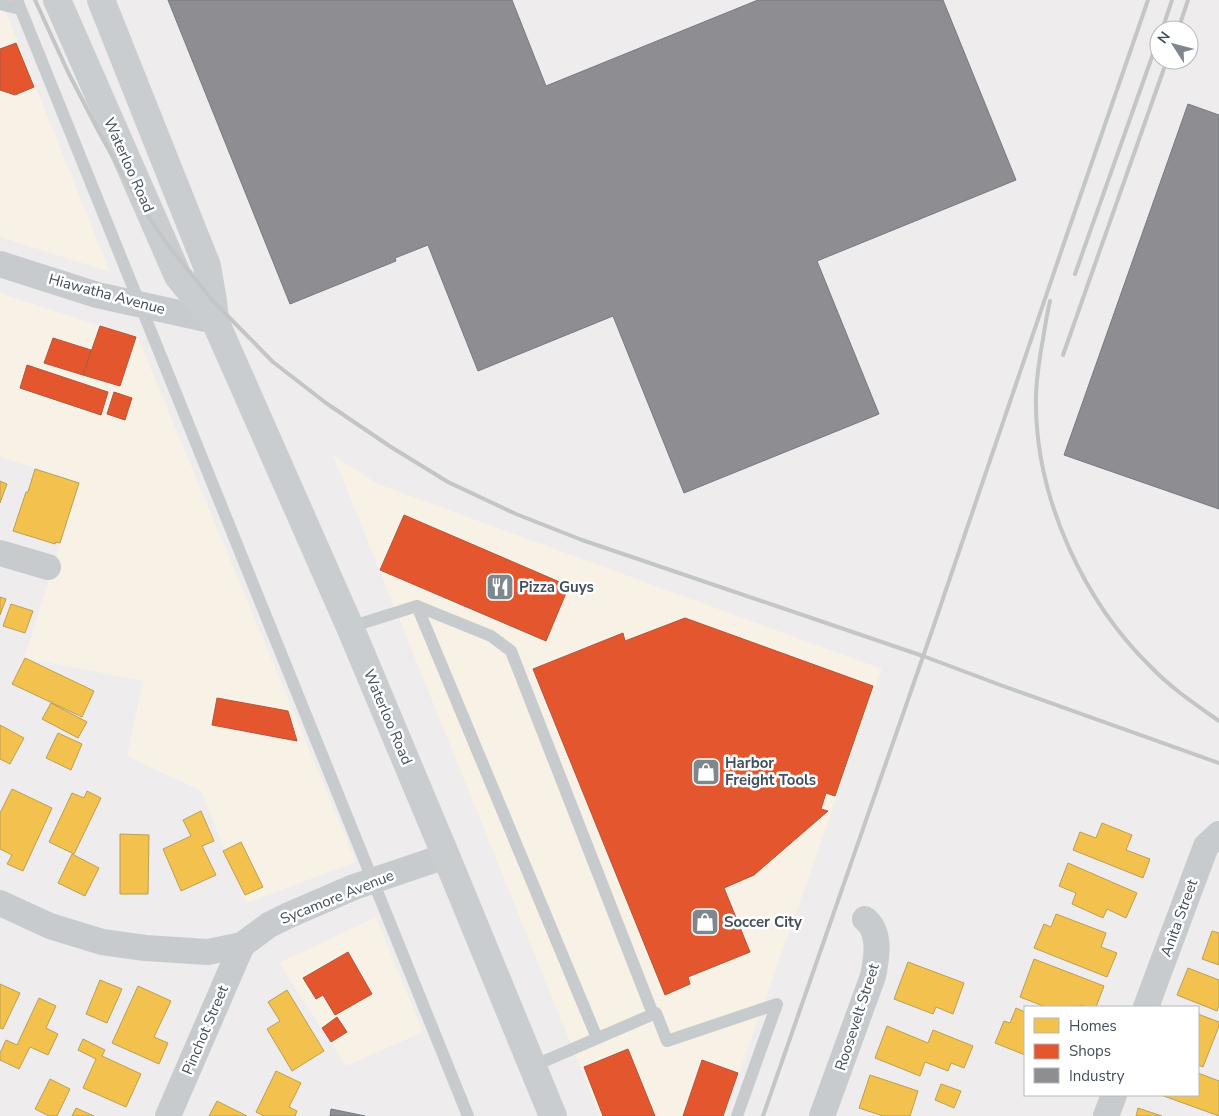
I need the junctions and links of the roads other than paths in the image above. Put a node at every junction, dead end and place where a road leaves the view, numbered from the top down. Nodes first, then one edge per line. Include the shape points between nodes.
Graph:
1 (57, 0) edge
2 (101, 0) edge
3 (0, 4) edge
4 (19, 4) edge
5 (0, 264) edge
6 (140, 304) junction
7 (215, 321) junction
8 (0, 553) edge
9 (48, 567) dead end
10 (417, 606) junction
11 (350, 627) junction
12 (1219, 834) edge
13 (446, 856) junction
14 (373, 881) junction
15 (0, 903) edge
16 (865, 919) dead end
17 (242, 945) junction
18 (1146, 1006) edge
19 (653, 1014) junction
20 (597, 1038) junction
21 (533, 1066) junction
22 (1114, 1096) edge
23 (168, 1116) edge
24 (468, 1116) edge
25 (553, 1116) edge
26 (737, 1116) edge
27 (822, 1116) edge
28 (1106, 1116) edge

1 - 7 main road, Waterloo Road via 178,276
2 - 7 main road, Waterloo Road via 207,266
3 - 4 lane
4 - 6 lane
5 - 6 street, Hiawatha Avenue via 98,295
6 - 7 street, Hiawatha Avenue
6 - 14 lane
7 - 11 main road, Waterloo Road
8 - 9 street
10 - 11 lane
10 - 19 lane via 491,636 511,651
10 - 20 lane
11 - 13 main road, Waterloo Road
12 - 18 street, Anita Street via 1206,846
13 - 14 street, Sycamore Avenue
13 - 21 main road, Waterloo Road
14 - 17 street, Sycamore Avenue via 287,916
14 - 24 lane
15 - 17 street, Sycamore Avenue via 50,926 102,942 208,952
16 - 27 street, Roosevelt Street via 875,933 877,943 874,976
17 - 23 street, Pinchot Street
19 - 20 lane
19 - 26 lane via 656,1013 668,1041 777,1004
20 - 21 lane
21 - 25 main road, Waterloo Road
22 - 28 street

